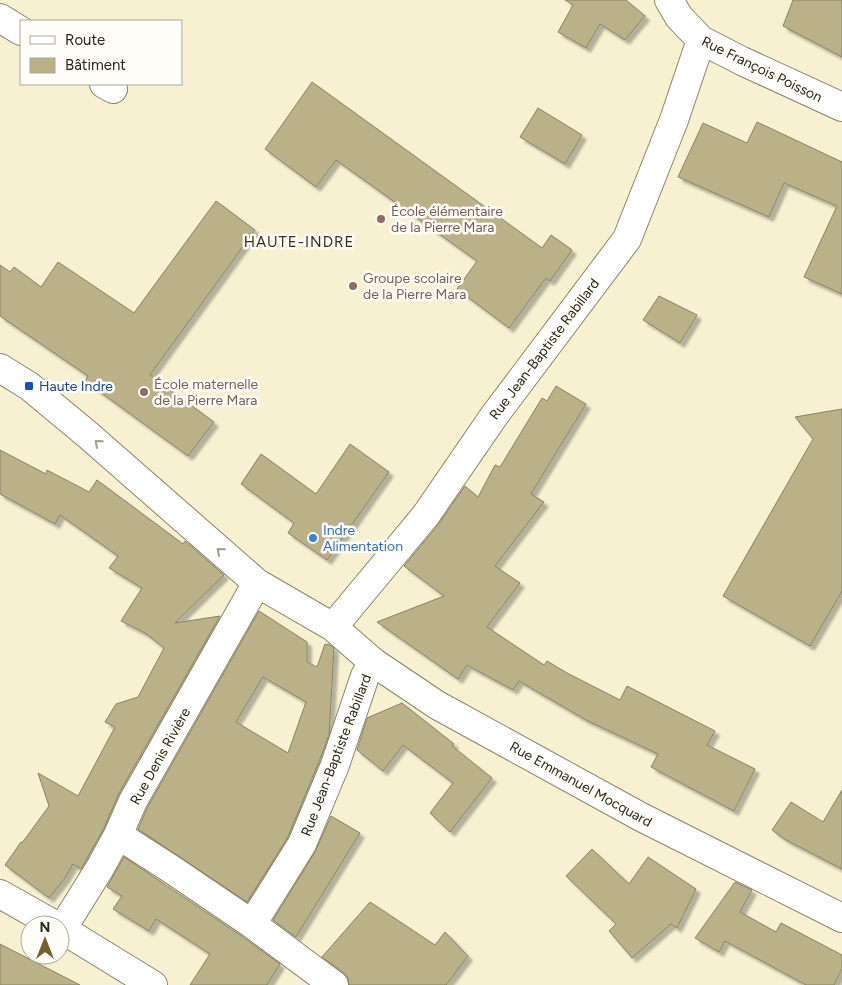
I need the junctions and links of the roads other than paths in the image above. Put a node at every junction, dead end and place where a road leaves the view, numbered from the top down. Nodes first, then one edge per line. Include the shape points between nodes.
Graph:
1 (669, 0) edge
2 (0, 18) edge
3 (20, 30) edge
4 (700, 40) junction
5 (842, 107) edge
6 (0, 368) edge
7 (257, 583) junction
8 (333, 627) junction
9 (373, 662) junction
10 (118, 835) junction
11 (0, 894) edge
12 (38, 915) edge
13 (67, 915) edge
14 (842, 918) edge
15 (252, 924) junction
16 (70, 934) edge
17 (153, 985) edge
18 (334, 985) edge

1 - 4 street, Rue François Poisson via 679,17
2 - 3 street
4 - 5 street, Rue François Poisson
4 - 8 street, Rue Jean-Baptiste Rabillard via 674,120 627,239 494,416 426,515
7 -> 6 street via 88,435 29,386
7 - 8 street
7 - 10 street, Rue Denis Rivière via 133,801
8 - 9 street, Rue Emmanuel Mocquard
9 - 14 street, Rue Emmanuel Mocquard via 437,705 624,808
9 - 15 street, Rue Jean-Baptiste Rabillard via 364,676 335,765 302,844
10 - 13 street, Rue Denis Rivière
10 - 15 street
11 - 12 street
15 - 18 street
16 - 17 street

